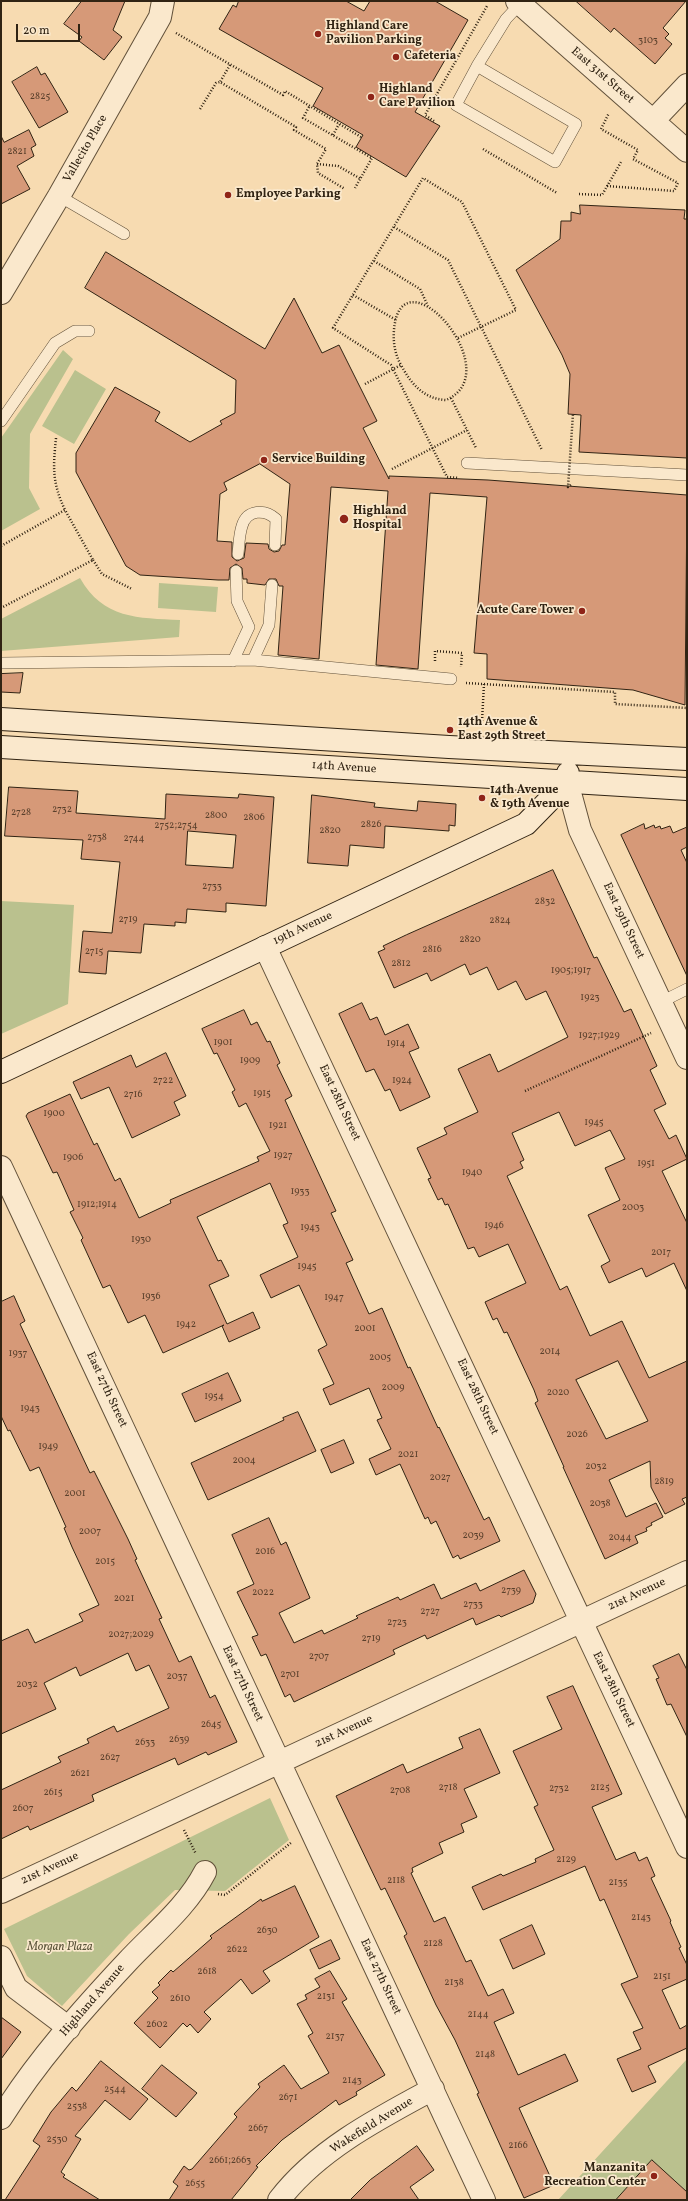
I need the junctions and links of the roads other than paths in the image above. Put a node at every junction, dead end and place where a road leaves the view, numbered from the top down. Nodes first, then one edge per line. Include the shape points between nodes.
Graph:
1 (163, 1) edge
2 (518, 2) edge
3 (478, 66) junction
4 (687, 85) edge
5 (653, 121) junction
6 (687, 151) edge
7 (59, 196) junction
8 (124, 234) dead end
9 (1, 293) edge
10 (89, 331) dead end
11 (1, 421) edge
12 (467, 464) dead end
13 (687, 475) edge
14 (275, 545) dead end
15 (238, 554) dead end
16 (236, 571) dead end
17 (272, 585) dead end
18 (253, 660) junction
19 (233, 661) junction
20 (1, 663) edge
21 (457, 679) road end
22 (1, 719) edge
23 (1, 747) edge
24 (570, 754) junction
25 (687, 758) edge
26 (567, 782) junction
27 (687, 789) edge
28 (265, 947) junction
29 (687, 989) edge
30 (661, 1002) junction
31 (687, 1058) edge
32 (1, 1072) edge
33 (1, 1167) edge
34 (687, 1572) edge
35 (580, 1621) junction
36 (279, 1763) junction
37 (687, 1847) edge
38 (200, 1882) road end
39 (1, 1892) edge
40 (1, 1958) edge
41 (69, 2028) junction
42 (433, 2089) junction
43 (1, 2118) edge
44 (279, 2200) edge
45 (484, 2200) edge

1 - 7 street, Vallecito Place via 160,17
2 - 3 lane
2 - 5 street, East 31st Street
3 - 3 lane via 456,104 555,162 576,124
4 - 5 street
5 - 6 street, East 31st Street
7 - 8 lane
7 - 9 street, Vallecito Place
10 - 11 lane via 75,331 55,343
12 - 13 lane
14 - 15 lane via 276,519 268,512 259,511 247,516 242,525
16 - 19 lane via 237,601 249,626
17 - 18 lane via 269,625
18 - 19 lane
18 - 21 lane
19 - 20 lane
22 - 24 street
23 - 26 street, 14th Avenue
24 - 25 street
24 - 26 street
26 - 27 street, 14th Avenue
26 - 28 street, 19th Avenue via 526,824
26 - 30 street, East 29th Street via 580,830
28 - 32 street, 19th Avenue
28 - 35 street, East 28th Street
29 - 30 lane
30 - 31 street, East 29th Street
33 - 36 street, East 27th Street
34 - 35 street, 21st Avenue
35 - 36 street, 21st Avenue
35 - 37 street, East 28th Street
36 - 39 street, 21st Avenue
36 - 42 street, East 27th Street
38 - 41 street, Highland Avenue
40 - 41 street via 16,1988
41 - 43 street, Highland Avenue
42 - 44 street, Wakefield Avenue via 330,2150 288,2188
42 - 45 street, East 27th Street

